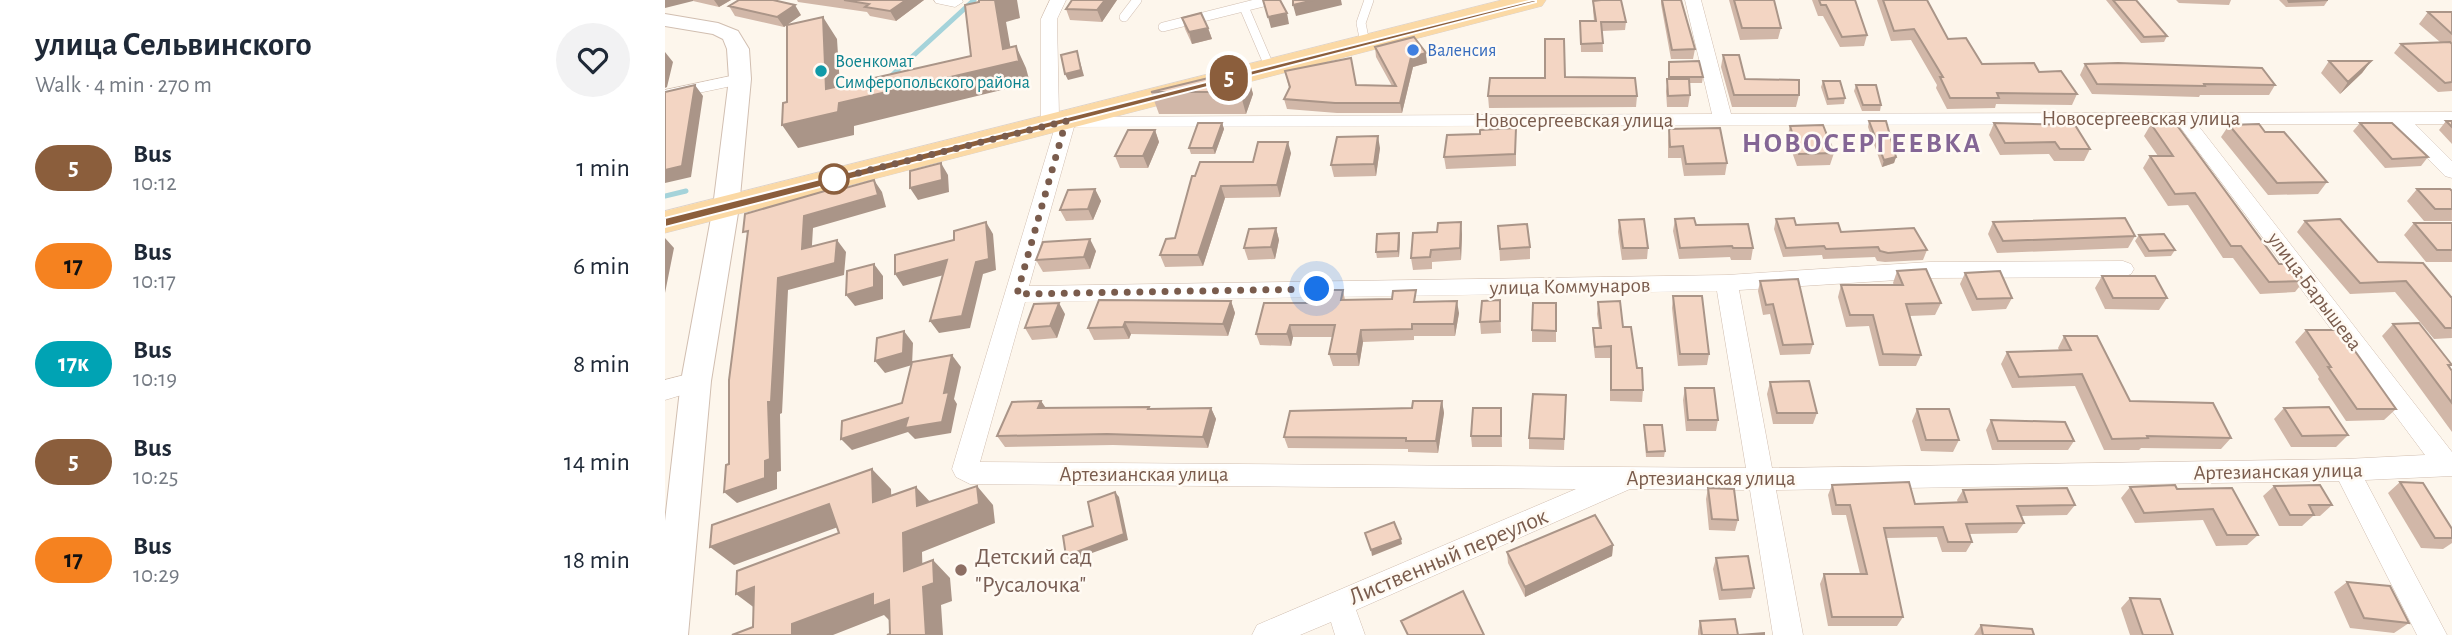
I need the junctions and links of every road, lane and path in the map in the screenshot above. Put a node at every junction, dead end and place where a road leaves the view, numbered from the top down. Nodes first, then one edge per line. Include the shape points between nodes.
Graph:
1 (1058, 0) edge
2 (1137, 0) edge
3 (1271, 0) edge
4 (1369, 0) edge
5 (1533, 0) edge
6 (1693, 0) edge
7 (1244, 7) junction
8 (1124, 17) dead end
9 (665, 20) edge
10 (1163, 27) dead end
11 (1365, 43) junction
12 (1270, 68) junction
13 (740, 79) junction
14 (665, 95) edge
15 (2182, 117) junction
16 (2399, 118) junction
17 (2452, 118) edge
18 (1723, 120) junction
19 (1058, 123) junction
20 (2452, 172) edge
21 (726, 207) junction
22 (665, 222) edge
23 (2123, 269) dead end
24 (1727, 284) junction
25 (1017, 294) junction
26 (696, 381) junction
27 (665, 390) edge
28 (2449, 465) edge
29 (2346, 470) junction
30 (1629, 478) junction
31 (1759, 479) junction
32 (669, 598) edge
33 (1339, 604) junction
34 (670, 635) edge
35 (1267, 635) edge
36 (1350, 635) edge
37 (1789, 635) edge
38 (2432, 635) edge

1 - 19 street via 1049,19
2 - 8 lane
3 - 7 lane
4 - 11 lane via 1361,23
5 - 11 main road
6 - 18 street
7 - 10 lane
7 - 12 lane
9 - 13 street via 731,35 738,49
11 - 12 main road
12 - 19 main road
13 - 14 street
13 - 21 street
15 - 16 street, Новосергеевская улица
15 - 18 street, Новосергеевская улица
15 - 28 street, улица Барышева
16 - 17 street, Новосергеевская улица
16 - 20 street
18 - 19 street, Новосергеевская улица
19 - 21 main road
19 - 25 street
21 - 22 main road
21 - 26 street
23 - 24 street, улица Коммунаров via 1929,270
24 - 25 street, улица Коммунаров
24 - 31 street
25 - 30 street, Артезианская улица via 965,469 970,473
26 - 27 street
26 - 32 street
28 - 29 street, Артезианская улица
29 - 31 street, Артезианская улица
29 - 38 street
30 - 31 street, Артезианская улица
30 - 33 street, Лиственный переулок
31 - 37 street
32 - 34 street
33 - 35 street, Лиственный переулок
33 - 36 street

